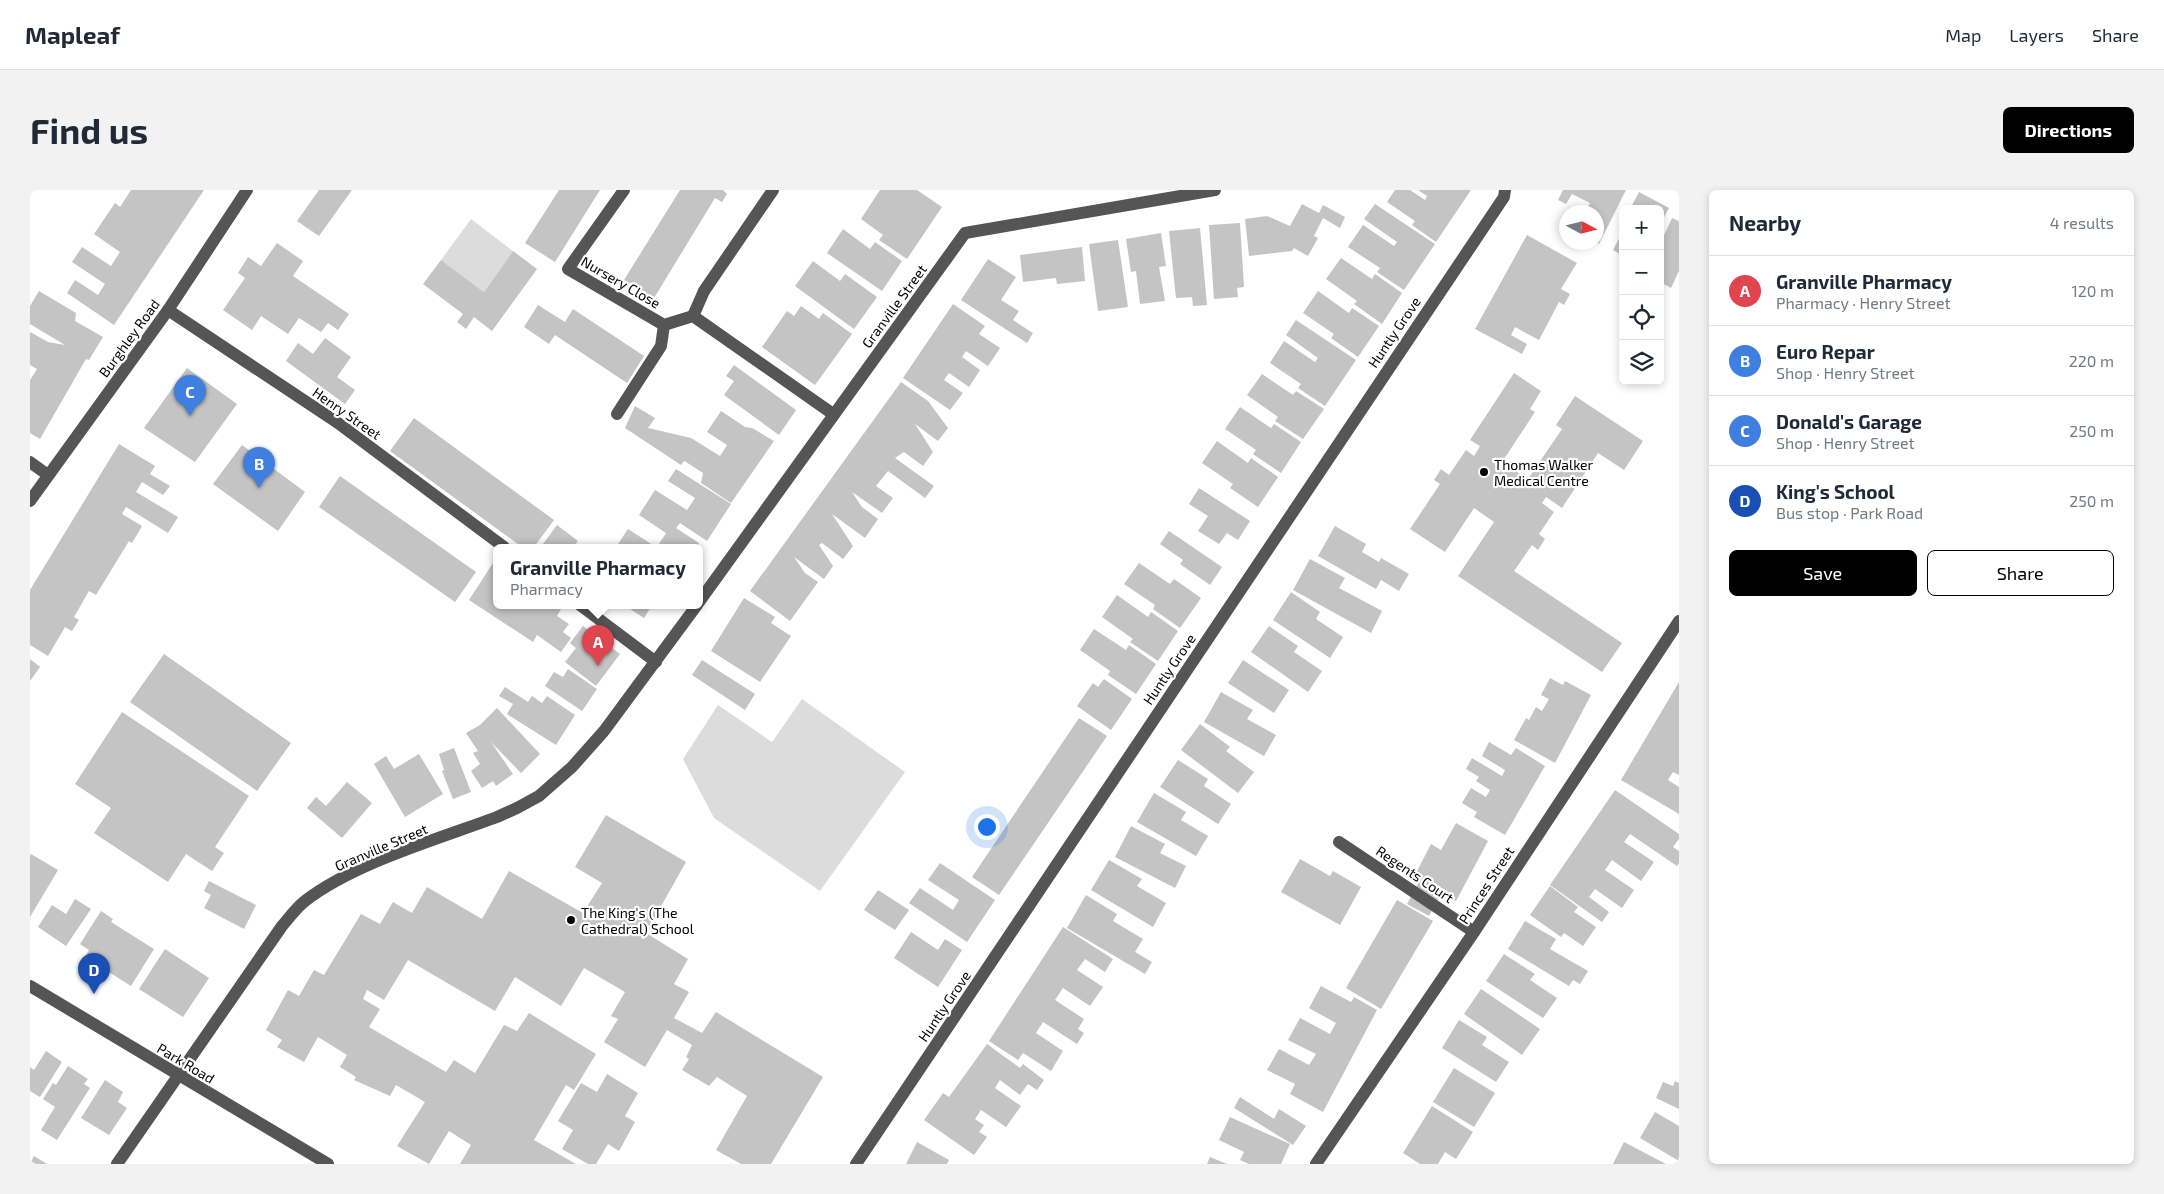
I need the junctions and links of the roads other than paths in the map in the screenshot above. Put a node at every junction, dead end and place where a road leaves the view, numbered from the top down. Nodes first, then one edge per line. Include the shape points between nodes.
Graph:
1 (248, 190) edge
2 (624, 190) edge
3 (773, 190) edge
4 (1215, 190) edge
5 (1505, 190) edge
6 (168, 310) junction
7 (692, 316) junction
8 (664, 325) junction
9 (617, 414) dead end
10 (834, 414) junction
11 (30, 462) edge
12 (48, 475) junction
13 (30, 501) edge
14 (500, 544) edge
15 (703, 596) edge
16 (585, 609) edge
17 (694, 609) edge
18 (1679, 621) edge
19 (656, 662) junction
20 (1339, 842) dead end
21 (1474, 932) junction
22 (30, 986) edge
23 (178, 1076) junction
24 (117, 1164) edge
25 (328, 1164) edge
26 (856, 1164) edge
27 (1316, 1164) edge

1 - 6 street, Burghley Road
2 - 8 street, Nursery Close via 568,269
3 - 7 street via 704,291
4 - 10 street, Granville Street via 965,233
5 - 26 street, Huntly Grove via 1504,197
6 - 12 street, Burghley Road
6 - 14 street, Henry Street via 338,423
7 - 8 street, Nursery Close
7 - 10 street
8 - 9 street, Nursery Close via 660,346
10 - 15 street, Granville Street
11 - 12 street
12 - 13 street, Burghley Road
16 - 19 street
17 - 19 street, Granville Street
18 - 21 street, Princes Street
19 - 23 street, Granville Street via 604,731 572,767 539,796 497,817 367,866 304,902 282,926
20 - 21 street, Regents Court
21 - 27 street, Princes Street
22 - 23 street, Park Road
23 - 24 street, Granville Street
23 - 25 street, Park Road

